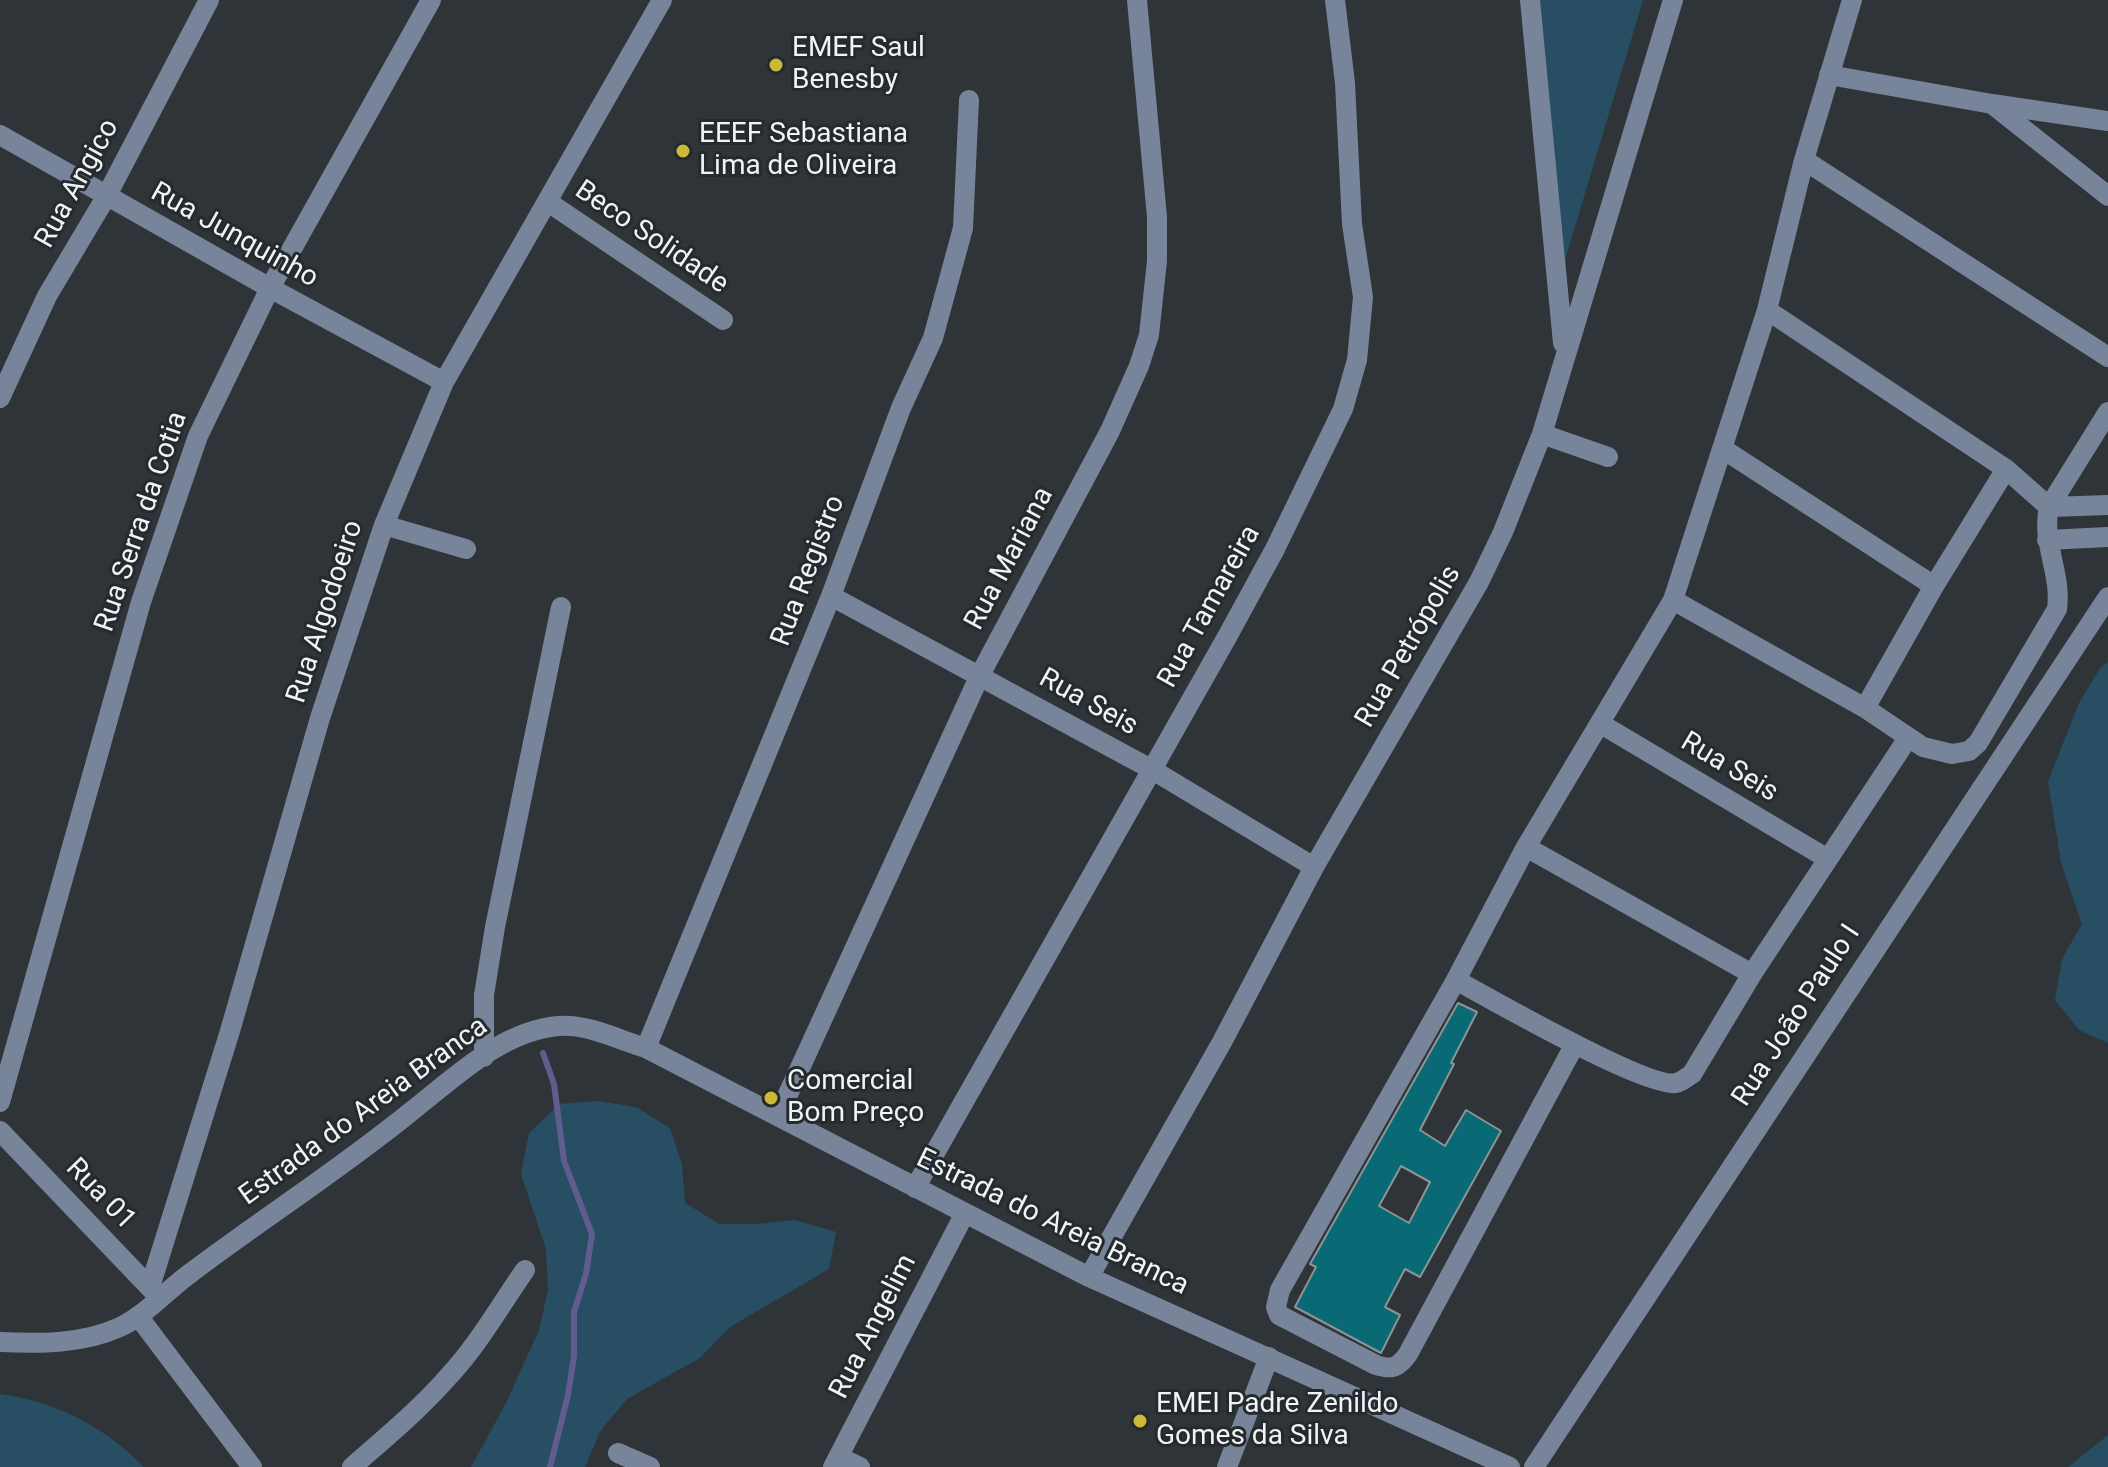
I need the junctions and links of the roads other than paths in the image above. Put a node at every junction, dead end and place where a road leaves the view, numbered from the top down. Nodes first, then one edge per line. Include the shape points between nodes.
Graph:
1 (209, 0) edge
2 (431, 0) edge
3 (662, 0) edge
4 (1137, 0) edge
5 (1335, 0) edge
6 (1530, 0) edge
7 (1673, 0) edge
8 (1852, 0) edge
9 (1829, 75) junction
10 (969, 100) dead end
11 (1992, 104) junction
12 (2108, 121) edge
13 (0, 135) edge
14 (1804, 160) junction
15 (2108, 196) edge
16 (106, 197) junction
17 (548, 202) junction
18 (270, 288) junction
19 (1767, 310) junction
20 (723, 320) dead end
21 (2108, 357) edge
22 (1564, 359) junction
23 (444, 382) junction
24 (0, 398) edge
25 (2108, 412) edge
26 (1542, 434) junction
27 (1723, 449) junction
28 (1608, 457) dead end
29 (2006, 469) junction
30 (2108, 505) edge
31 (2049, 507) junction
32 (384, 525) junction
33 (2108, 537) edge
34 (2047, 540) junction
35 (466, 549) dead end
36 (1934, 586) junction
37 (831, 596) junction
38 (2108, 597) edge
39 (1673, 600) junction
40 (561, 607) dead end
41 (980, 675) junction
42 (1865, 708) junction
43 (1601, 724) junction
44 (1908, 738) junction
45 (1151, 769) junction
46 (1526, 847) junction
47 (1828, 859) junction
48 (1314, 867) junction
49 (1752, 974) junction
50 (1456, 980) junction
51 (1575, 1044) junction
52 (646, 1048) junction
53 (484, 1057) junction
54 (0, 1102) edge
55 (778, 1116) junction
56 (0, 1131) edge
57 (915, 1188) junction
58 (965, 1213) junction
59 (525, 1270) dead end
60 (1089, 1277) junction
61 (155, 1292) junction
62 (138, 1316) junction
63 (0, 1342) edge
64 (1269, 1357) junction
65 (618, 1453) dead end
66 (836, 1462) edge
67 (252, 1467) edge
68 (352, 1467) edge
69 (650, 1467) edge
70 (860, 1467) edge
71 (1227, 1467) edge
72 (1510, 1467) edge
73 (1534, 1467) edge

1 - 16 street, Rua Angico
2 - 18 street, Rua Serra da Cotia
3 - 17 street, Rua Algodoeiro
4 - 41 street, Rua Mariana via 1157,217 1149,335 1110,431
5 - 45 street, Rua Tamareira via 1352,224 1363,297 1357,360 1343,409 1281,536
6 - 22 street
7 - 22 street, Rua Petrópolis
8 - 9 street
9 - 11 street
9 - 14 street
10 - 37 street, Rua Registro via 963,228 955,262 933,338 901,408
11 - 12 street
11 - 15 street
13 - 16 street, Rua Junquinho
14 - 19 street
14 - 21 street
16 - 18 street, Rua Junquinho
16 - 24 street, Rua Angico via 47,296
17 - 20 street, Beco Solidade
17 - 23 street, Rua Algodoeiro
18 - 23 street, Rua Junquinho
18 - 54 street, Rua Serra da Cotia via 198,436 141,602
19 - 27 street
19 - 29 street
22 - 26 street, Rua Petrópolis
23 - 32 street, Rua Algodoeiro
25 - 31 street
26 - 28 street
26 - 48 street, Rua Petrópolis via 1479,582
27 - 36 street
27 - 39 street
29 - 31 street
29 - 36 street
30 - 31 street
31 - 34 street
32 - 35 street
32 - 61 street, Rua Algodoeiro via 324,704
33 - 34 street
34 - 44 street via 2059,592 2057,609 1978,743 1966,752 1946,754
36 - 42 street
37 - 41 street, Rua Seis
37 - 52 street, Rua Registro
38 - 73 street, Rua João Paulo I
39 - 42 street
39 - 43 street
40 - 53 street via 495,927 484,995
41 - 45 street, Rua Seis
41 - 55 street, Rua Mariana
42 - 44 street
43 - 46 street
43 - 47 street, Rua Seis
44 - 47 street
45 - 48 street, Rua Seis
45 - 57 street, Rua Tamareira
46 - 49 street
46 - 50 street
47 - 49 street
48 - 60 street, Rua Petrópolis
49 - 51 street via 1692,1074 1676,1083 1647,1077
50 - 51 street
50 - 51 street via 1280,1290 1277,1311 1290,1322 1376,1365 1395,1368 1408,1354
52 - 53 street, Estrada do Areia Branca via 559,1025 516,1035
52 - 55 street, Estrada do Areia Branca
53 - 61 street, Estrada do Areia Branca via 356,1156
55 - 57 street, Estrada do Areia Branca
56 - 61 street, Rua 01
57 - 58 street, Estrada do Areia Branca
58 - 60 street, Estrada do Areia Branca
58 - 66 street, Rua Angelim
59 - 68 street via 450,1375
60 - 64 street, Estrada do Areia Branca
61 - 62 street, Estrada do Areia Branca
62 - 63 street, Estrada do Areia Branca via 120,1327 69,1341
62 - 67 street
64 - 71 street
64 - 72 street, Estrada do Areia Branca
65 - 69 street
66 - 70 street

